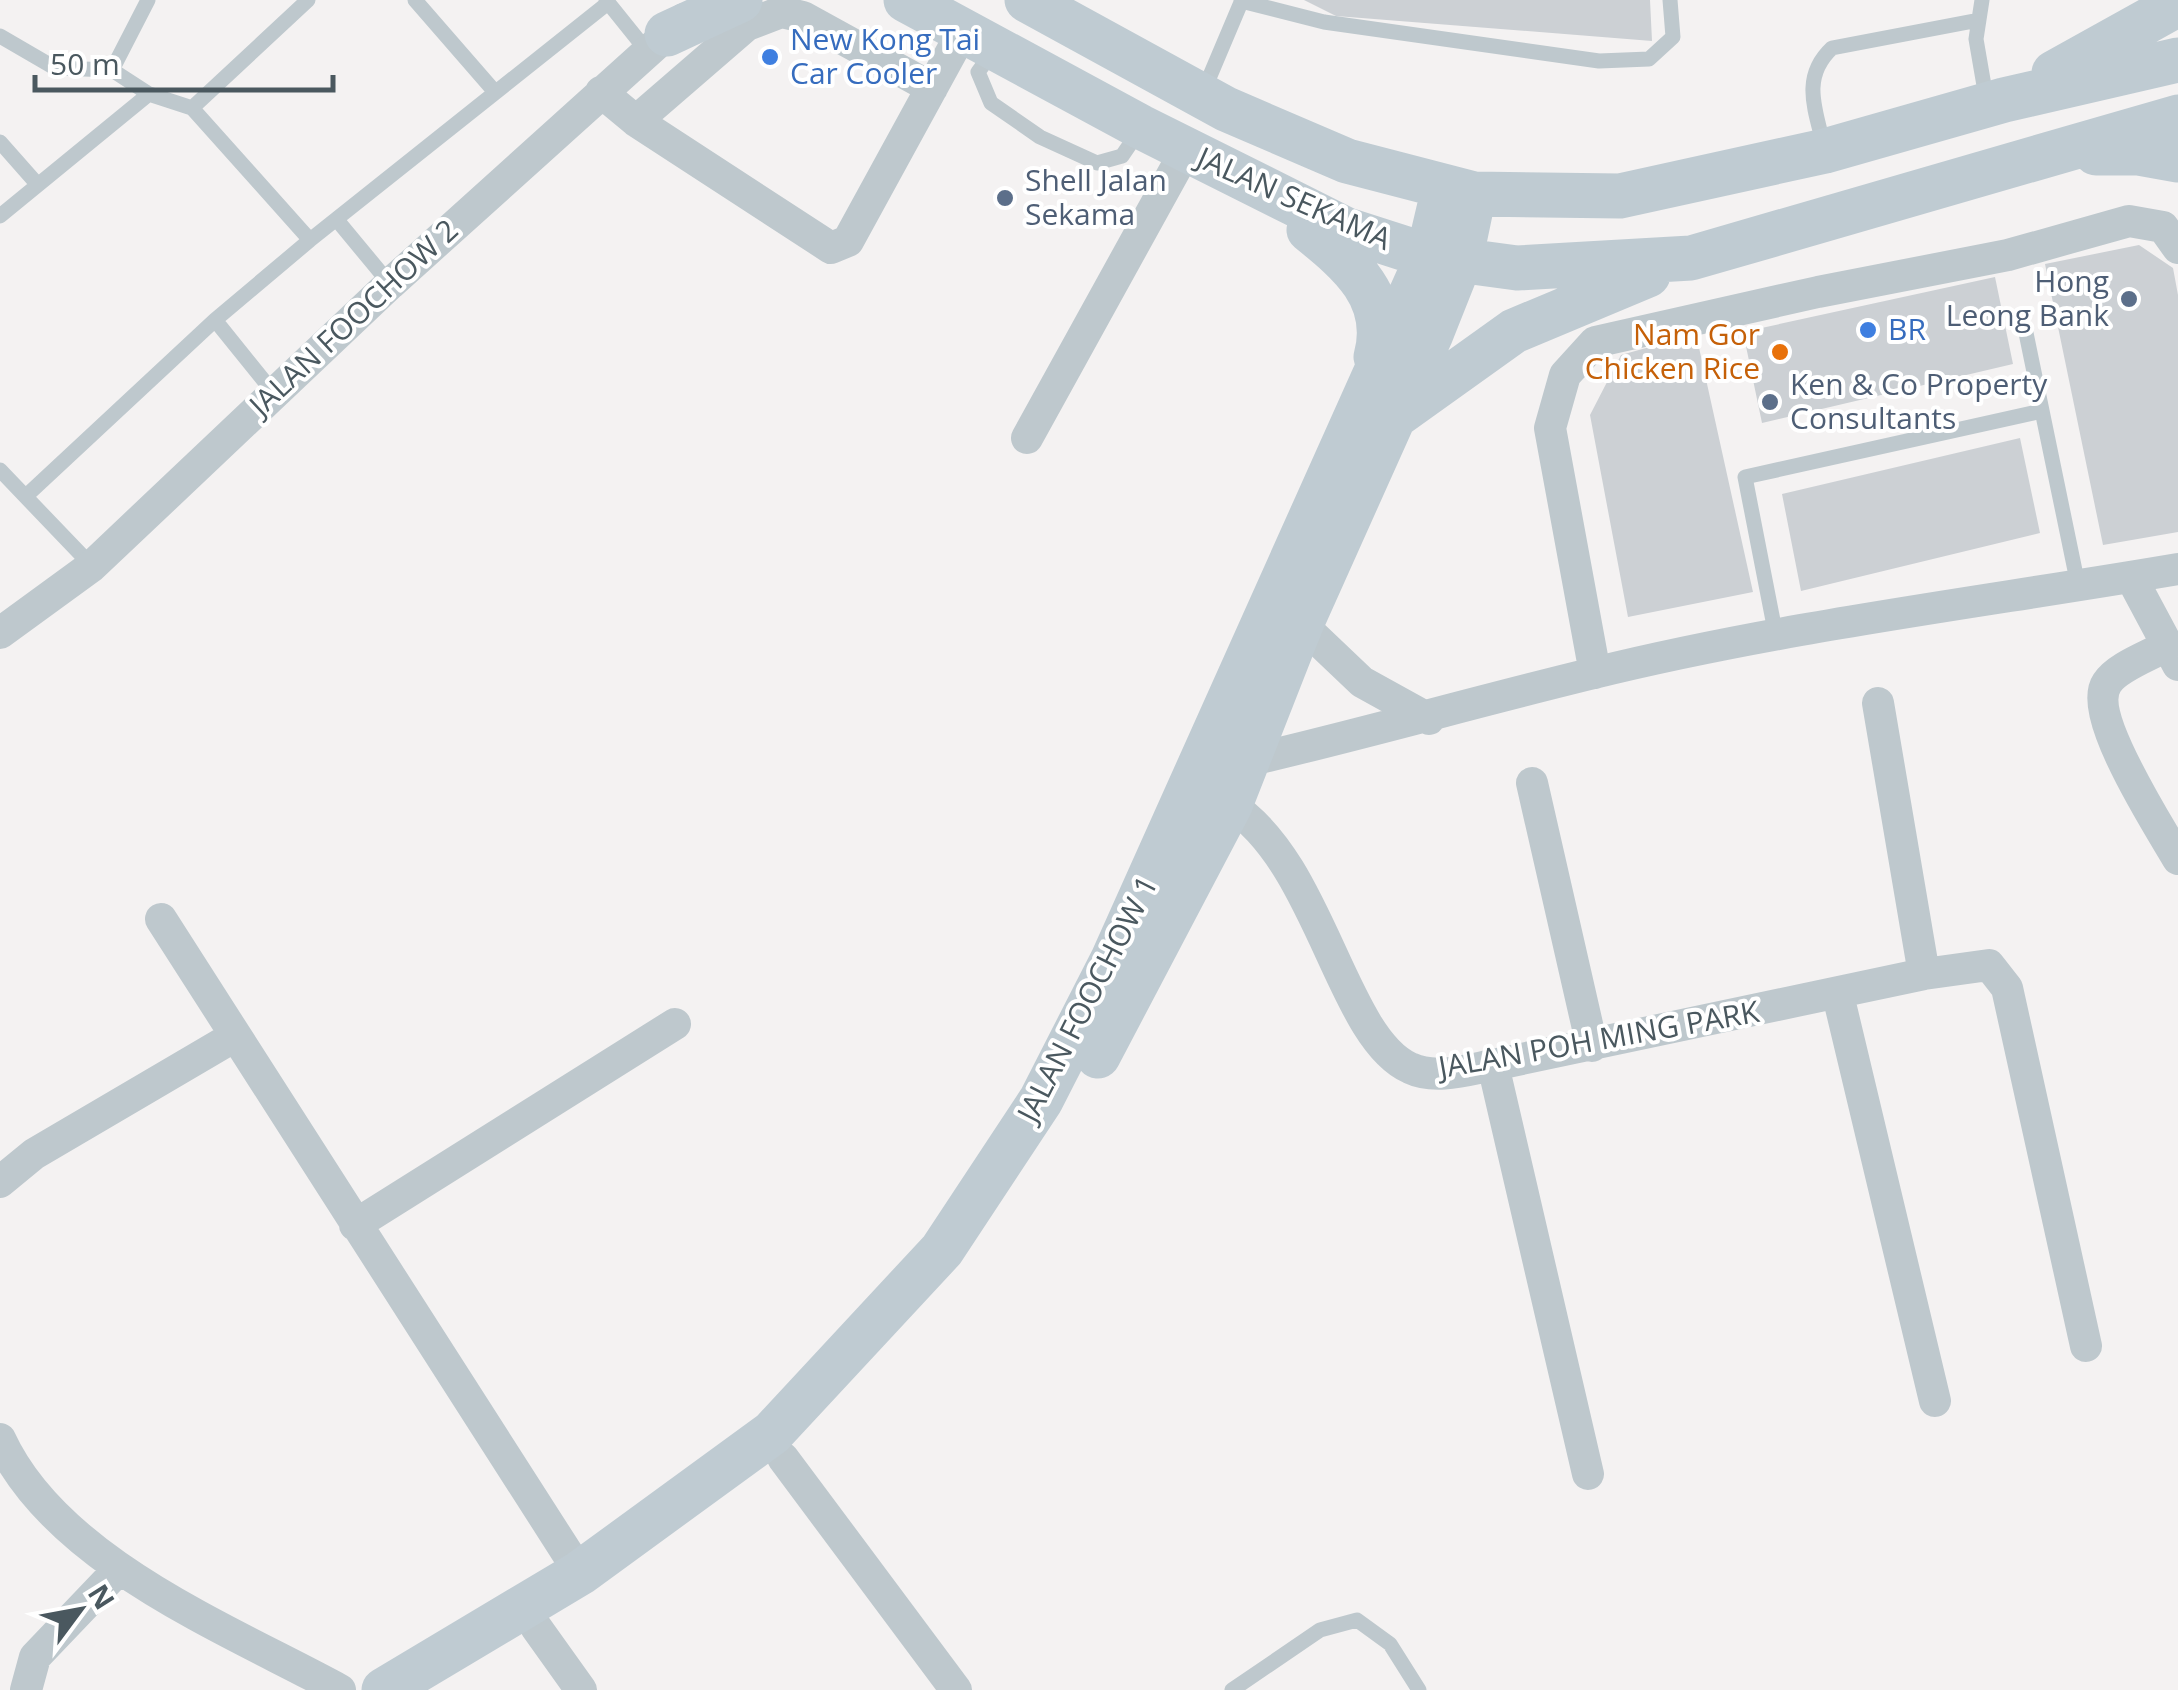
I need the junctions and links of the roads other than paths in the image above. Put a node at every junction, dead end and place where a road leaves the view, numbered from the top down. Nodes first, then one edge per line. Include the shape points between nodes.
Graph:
1 (148, 0) edge
2 (415, 0) edge
3 (706, 0) edge
4 (740, 0) edge
5 (906, 0) edge
6 (1027, 0) edge
7 (1670, 0) edge
8 (1982, 0) edge
9 (607, 1) edge
10 (1242, 1) edge
11 (300, 2) edge
12 (2178, 4) edge
13 (1979, 20) junction
14 (663, 28) edge
15 (0, 36) edge
16 (980, 37) junction
17 (2178, 60) edge
18 (112, 70) junction
19 (932, 88) junction
20 (495, 92) junction
21 (601, 92) junction
22 (150, 94) junction
23 (1200, 98) junction
24 (1996, 104) junction
25 (192, 108) junction
26 (2178, 118) edge
27 (636, 121) junction
28 (0, 142) edge
29 (1186, 150) junction
30 (1825, 151) junction
31 (2060, 152) junction
32 (2178, 160) edge
33 (38, 185) junction
34 (1258, 187) junction
35 (1459, 191) junction
36 (0, 216) edge
37 (338, 220) junction
38 (310, 240) junction
39 (2178, 248) edge
40 (1444, 258) junction
41 (1691, 258) junction
42 (390, 284) junction
43 (215, 320) junction
44 (2026, 333) dead end
45 (273, 392) junction
46 (2042, 411) junction
47 (1376, 414) junction
48 (1028, 438) dead end
49 (0, 470) edge
50 (26, 496) junction
51 (92, 566) junction
52 (2178, 568) edge
53 (2131, 576) junction
54 (2078, 585) junction
55 (1302, 624) junction
56 (0, 633) edge
57 (1776, 636) junction
58 (2172, 656) edge
59 (1594, 673) junction
60 (1878, 703) dead end
61 (1429, 719) junction
62 (1247, 761) junction
63 (1532, 782) dead end
64 (1230, 806) junction
65 (2178, 859) edge
66 (161, 919) dead end
67 (1924, 974) junction
68 (1838, 996) junction
69 (676, 1024) dead end
70 (234, 1036) junction
71 (1592, 1046) junction
72 (1493, 1065) junction
73 (0, 1182) edge
74 (355, 1225) junction
75 (2086, 1346) dead end
76 (1935, 1401) dead end
77 (0, 1439) edge
78 (782, 1458) junction
79 (1588, 1474) dead end
80 (119, 1570) junction
81 (580, 1573) junction
82 (536, 1626) junction
83 (26, 1690) edge
84 (340, 1690) edge
85 (384, 1690) edge
86 (444, 1690) edge
87 (580, 1690) edge
88 (956, 1690) edge
89 (1232, 1690) edge
90 (1418, 1690) edge

1 - 18 lane
2 - 20 lane
3 - 14 street, JALAN FOOCHOW 2
4 - 14 street
5 - 16 street, JALAN SEKAMA
6 - 23 street, JALAN SEKAMA
7 - 10 lane via 1673,36 1649,59 1599,61 1324,22
8 - 13 lane
9 - 14 lane
9 - 20 lane
10 - 23 lane
11 - 25 lane
12 - 24 street
13 - 24 lane via 1976,39
13 - 30 lane via 1832,48 1818,61 1810,87
14 - 21 street, JALAN FOOCHOW 2
15 - 18 lane via 55,68
16 - 19 street
16 - 29 street, JALAN SEKAMA
17 - 24 street, JALAN SEKAMA
18 - 22 lane
19 - 27 street via 803,17 781,12 747,25
19 - 27 street via 848,242 831,248
20 - 37 lane
21 - 27 street
21 - 42 street, JALAN FOOCHOW 2
22 - 25 lane
22 - 33 lane
23 - 35 street, JALAN SEKAMA via 1347,161
24 - 30 street, JALAN SEKAMA
25 - 38 lane
26 - 31 street, JALAN SEKAMA
28 - 33 lane
29 - 34 street, JALAN SEKAMA
29 - 48 street
30 - 35 street, JALAN SEKAMA via 1620,196
31 - 32 street
31 - 41 street, JALAN SEKAMA
33 - 36 lane
34 - 40 street, JALAN SEKAMA via 1347,230
34 - 47 street via 1356,267 1377,304
35 - 40 street, JALAN FOOCHOW 1
37 - 38 lane
37 - 42 lane
38 - 43 lane
39 - 59 street via 2163,227 2129,221 2008,256 1595,342 1565,375 1550,428
40 - 41 street, JALAN SEKAMA via 1560,268
40 - 47 street, JALAN FOOCHOW 1
41 - 47 street via 1514,331
42 - 45 street, JALAN FOOCHOW 2
43 - 45 lane
43 - 50 lane
44 - 46 lane
45 - 51 street, JALAN FOOCHOW 2
46 - 54 lane
46 - 57 lane via 1746,476
47 - 55 street, JALAN FOOCHOW 1
47 - 81 street, JALAN FOOCHOW 1 via 1041,1100 942,1250 772,1433
49 - 50 lane
50 - 51 lane
51 - 56 street, JALAN FOOCHOW 2
52 - 53 street
53 - 54 street
53 - 58 street
54 - 57 street
55 - 61 street via 1362,682
55 - 62 street, JALAN FOOCHOW 1
57 - 59 street
58 - 65 street via 2109,678 2102,692 2127,768
59 - 61 street
60 - 67 street
61 - 62 street
62 - 64 street, JALAN FOOCHOW 1
63 - 71 street
64 - 72 street, JALAN POH MING PARK via 1250,818 1296,878 1388,1056 1413,1070 1442,1074
64 - 78 street, JALAN FOOCHOW 1 via 1067,1114 972,1252
66 - 70 street
67 - 68 street, JALAN POH MING PARK
67 - 75 street, JALAN POH MING PARK via 1989,965 2007,988
68 - 71 street, JALAN POH MING PARK
68 - 76 street
69 - 74 street
70 - 73 street via 34,1154
70 - 74 street
71 - 72 street, JALAN POH MING PARK
72 - 79 street
74 - 81 street
77 - 80 street via 24,1479
78 - 82 street, JALAN FOOCHOW 1
78 - 88 street
80 - 83 street via 34,1657
80 - 84 street
81 - 85 street, JALAN FOOCHOW 1
82 - 86 street, JALAN FOOCHOW 1
82 - 87 street
89 - 90 lane via 1320,1630 1357,1620 1390,1644

